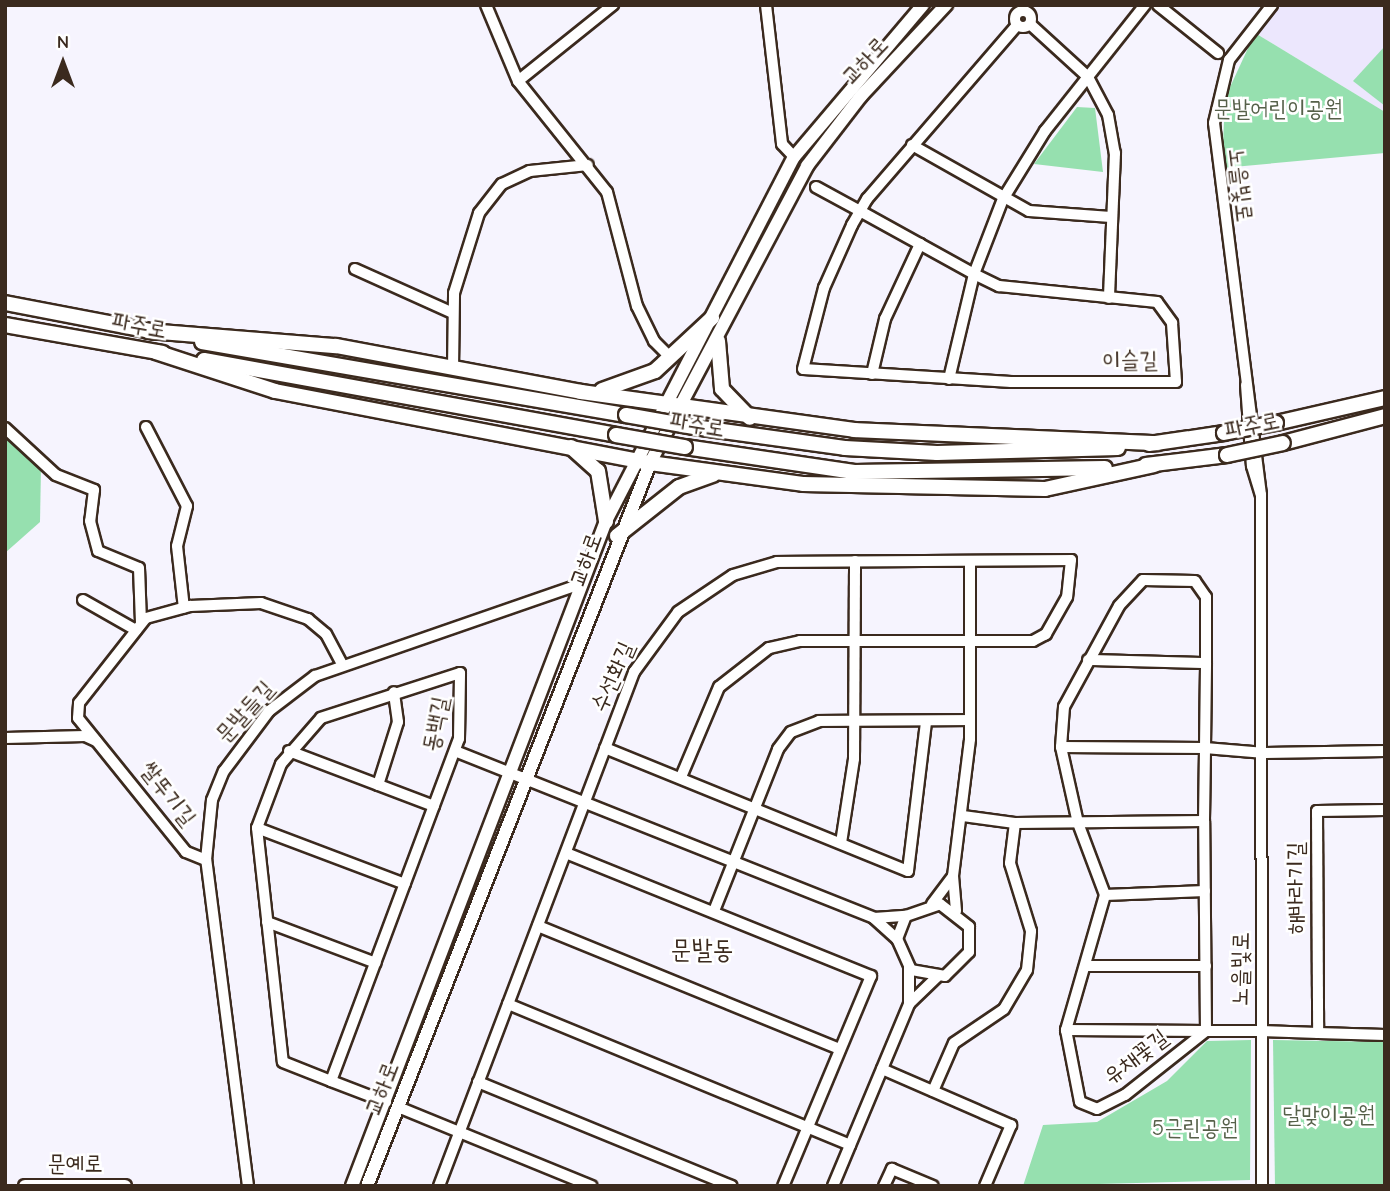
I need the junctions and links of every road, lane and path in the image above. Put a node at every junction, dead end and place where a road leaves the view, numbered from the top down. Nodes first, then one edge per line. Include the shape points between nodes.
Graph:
1 (486, 5) edge
2 (613, 5) edge
3 (766, 5) edge
4 (923, 5) edge
5 (946, 5) edge
6 (1006, 5) edge
7 (1145, 5) edge
8 (1158, 5) edge
9 (1272, 5) edge
10 (1025, 16) edge
11 (1218, 53) dead end
12 (1088, 77) junction
13 (518, 80) junction
14 (912, 145) junction
15 (794, 157) junction
16 (589, 165) junction
17 (816, 187) dead end
18 (1003, 199) junction
19 (860, 211) junction
20 (1111, 217) junction
21 (920, 244) junction
22 (355, 269) dead end
23 (974, 274) junction
24 (1109, 298) junction
25 (5, 303) edge
26 (453, 313) junction
27 (712, 318) junction
28 (5, 325) edge
29 (148, 331) junction
30 (718, 341) junction
31 (156, 352) junction
32 (671, 358) junction
33 (453, 368) junction
34 (872, 374) junction
35 (950, 379) junction
36 (581, 392) junction
37 (1385, 398) edge
38 (669, 405) junction
39 (685, 407) junction
40 (1385, 416) edge
41 (750, 418) junction
42 (146, 427) dead end
43 (5, 428) edge
44 (1157, 443) junction
45 (570, 446) junction
46 (644, 462) junction
47 (1154, 465) junction
48 (719, 473) junction
49 (606, 521) junction
50 (617, 536) junction
51 (855, 561) junction
52 (970, 562) junction
53 (578, 585) junction
54 (83, 600) dead end
55 (184, 608) junction
56 (138, 627) junction
57 (855, 641) junction
58 (971, 641) junction
59 (1088, 660) junction
60 (1206, 663) junction
61 (342, 664) junction
62 (394, 692) junction
63 (855, 720) junction
64 (970, 720) junction
65 (926, 722) junction
66 (5, 738) edge
67 (103, 745) junction
68 (1061, 747) junction
69 (605, 748) junction
70 (1205, 748) junction
71 (289, 751) junction
72 (455, 751) junction
73 (1385, 751) edge
74 (1265, 752) junction
75 (511, 774) junction
76 (681, 777) junction
77 (526, 779) junction
78 (378, 785) junction
79 (585, 801) junction
80 (434, 806) junction
81 (755, 807) junction
82 (1385, 810) edge
83 (963, 816) junction
84 (1204, 821) junction
85 (1015, 823) junction
86 (1078, 823) junction
87 (257, 828) junction
88 (841, 843) junction
89 (566, 853) junction
90 (206, 860) junction
91 (734, 860) junction
92 (953, 876) junction
93 (405, 884) junction
94 (1205, 891) junction
95 (1105, 895) junction
96 (932, 904) junction
97 (714, 911) junction
98 (956, 911) junction
99 (906, 916) junction
100 (874, 918) junction
101 (267, 922) junction
102 (538, 926) junction
103 (897, 939) junction
104 (376, 962) junction
105 (1085, 966) junction
106 (1206, 966) junction
107 (909, 967) junction
108 (937, 977) junction
109 (508, 1004) junction
110 (909, 1004) junction
111 (1066, 1030) junction
112 (1206, 1031) junction
113 (1261, 1031) junction
114 (1318, 1033) junction
115 (1385, 1035) edge
116 (840, 1049) junction
117 (882, 1069) junction
118 (331, 1081) junction
119 (478, 1082) junction
120 (933, 1091) junction
121 (392, 1104) junction
122 (808, 1126) junction
123 (459, 1131) junction
124 (850, 1145) junction
125 (25, 1186) edge
126 (125, 1186) edge
127 (248, 1186) edge
128 (352, 1186) edge
129 (368, 1186) edge
130 (439, 1186) edge
131 (592, 1186) edge
132 (732, 1186) edge
133 (783, 1186) edge
134 (833, 1186) edge
135 (884, 1186) edge
136 (933, 1186) edge
137 (985, 1186) edge
138 (1262, 1186) edge

1 - 13 street
2 - 13 street
3 - 15 street via 782,144
4 - 15 street, 교하로
5 - 30 street, 교하로 via 861,96 807,166
6 - 10 street
7 - 12 street
8 - 11 street
9 - 74 street, 노을빛로 via 1229,60 1214,123 1252,466 1261,495
10 - 12 street
10 - 14 street, 이슬길
12 - 18 street
12 - 20 street via 1113,134
13 - 16 street
14 - 18 street
14 - 19 street, 이슬길
15 - 27 street, 교하로
16 - 26 street via 530,171 502,184 479,213 462,257
16 - 32 street via 607,192 637,306 654,341
17 - 19 street, 이슬길
18 - 20 street via 1042,214
18 - 23 street
19 - 21 street, 이슬길
19 - 34 street, 이슬길 via 824,288 803,369
20 - 24 street
21 - 23 street, 이슬길
21 - 34 street via 885,319
22 - 26 street
23 - 24 street, 이슬길 via 1033,294
23 - 35 street
24 - 35 street, 이슬길 via 1157,302 1170,314 1176,382
25 - 29 main road, 파주로
26 - 33 street
27 - 32 main road
27 - 38 street, 교하로
28 - 31 main road, 파주로
29 - 33 main road via 284,340
29 - 44 main road, 파주로, bridge via 845,449 1030,455
30 - 39 street, 교하로
30 - 41 main road via 722,389
31 - 45 main road via 275,391
31 - 47 main road, 파주로, bridge via 685,447 854,472 1029,474
32 - 36 main road via 616,389
33 - 36 main road
34 - 35 street, 이슬길
36 - 38 main road
37 - 44 main road, 파주로, bridge
38 - 39 main road
38 - 46 street, 교하로
39 - 41 main road
39 - 46 street, 교하로
40 - 47 main road, 파주로, bridge via 1227,455
41 - 44 main road via 854,430
42 - 55 street via 187,506 177,546
43 - 56 street via 56,475 94,490 90,521 99,551 139,568
45 - 46 main road
45 - 49 main road via 598,471
46 - 48 main road
46 - 49 street, 교하로
46 - 50 street, 교하로
47 - 48 main road via 1045,489 971,492 844,489
48 - 50 main road via 679,487
49 - 53 street, 교하로
50 - 77 street, 교하로
51 - 52 street, 수선화길
51 - 57 street
51 - 69 street, 수선화길 via 756,567 691,601 641,658
52 - 58 street
52 - 58 street, 수선화길 via 1071,560 1067,597 1041,639
53 - 61 street, 문발들길
53 - 75 street, 교하로
54 - 56 street
55 - 56 street
55 - 61 street via 261,603 308,619 326,634
56 - 67 street, 쌀뚜기길 via 79,703 78,718
57 - 58 street, 수선화길
57 - 63 street
57 - 76 street, 수선화길 via 784,643 740,665 711,700
58 - 64 street
59 - 60 street
59 - 60 street via 1119,606 1143,580 1195,581 1206,597
59 - 68 street via 1064,707
60 - 70 street
61 - 90 street, 문발들길 via 293,690 238,747 212,800
62 - 71 street, 동백길 via 335,710
62 - 72 street, 동백길 via 460,673 464,709
62 - 78 street, 동백길 via 398,722
63 - 65 street
63 - 81 street via 807,723 791,732
63 - 88 street
64 - 65 street
64 - 83 street
65 - 88 street, 수선화길 via 908,870
66 - 67 street via 85,736
67 - 90 street, 쌀뚜기길 via 186,852
68 - 70 street
68 - 86 street
69 - 76 street, 수선화길
69 - 79 street, 수선화길
70 - 74 street
70 - 84 street
71 - 78 street
71 - 87 street, 동백길
72 - 75 street
72 - 80 street, 동백길
73 - 74 street
74 - 113 street, 노을빛로
75 - 77 street
75 - 121 street, 교하로
76 - 81 street, 수선화길
77 - 79 street
77 - 121 street, 교하로
78 - 80 street
79 - 89 street, 수선화길
79 - 91 street
80 - 93 street, 동백길
81 - 88 street, 수선화길
81 - 91 street
82 - 114 street, 해바라기길 via 1317,811
83 - 85 street
83 - 92 street
84 - 86 street
84 - 94 street
85 - 86 street
85 - 120 street via 1010,863 1031,931 1027,970 1004,1009 954,1043
86 - 95 street
87 - 93 street
87 - 101 street, 동백길
89 - 97 street
89 - 102 street, 수선화길
90 - 127 street, 문발들길
91 - 97 street
91 - 100 street
92 - 96 street
92 - 98 street
93 - 104 street, 동백길
94 - 95 street
94 - 106 street
95 - 105 street, 유채꽃길
96 - 98 street
96 - 99 street
97 - 116 street via 871,976
98 - 108 street via 969,927 969,952 956,971
99 - 100 street
99 - 103 street
100 - 103 street
101 - 104 street
101 - 118 street, 동백길 via 284,1062
102 - 109 street, 수선화길
102 - 116 street
103 - 107 street
104 - 118 street, 동백길
105 - 106 street
105 - 111 street, 유채꽃길
106 - 112 street
107 - 108 street
107 - 110 street
108 - 110 street
109 - 119 street, 수선화길
109 - 122 street
110 - 117 street
111 - 112 street, 유채꽃길
111 - 112 street, 유채꽃길 via 1080,1102 1087,1109 1125,1096
112 - 113 street, 유채꽃길
113 - 114 street
113 - 138 street, 노을빛로
114 - 115 street
116 - 122 street
117 - 120 street
117 - 124 street
118 - 121 street, 동백길
119 - 123 street, 수선화길
119 - 132 street
120 - 137 street via 1011,1125
121 - 123 street
121 - 128 street, 교하로
121 - 129 street, 교하로
122 - 124 street
122 - 133 street
123 - 130 street, 수선화길
123 - 131 street
124 - 134 street
125 - 126 street, 문예로
135 - 136 street via 892,1169

